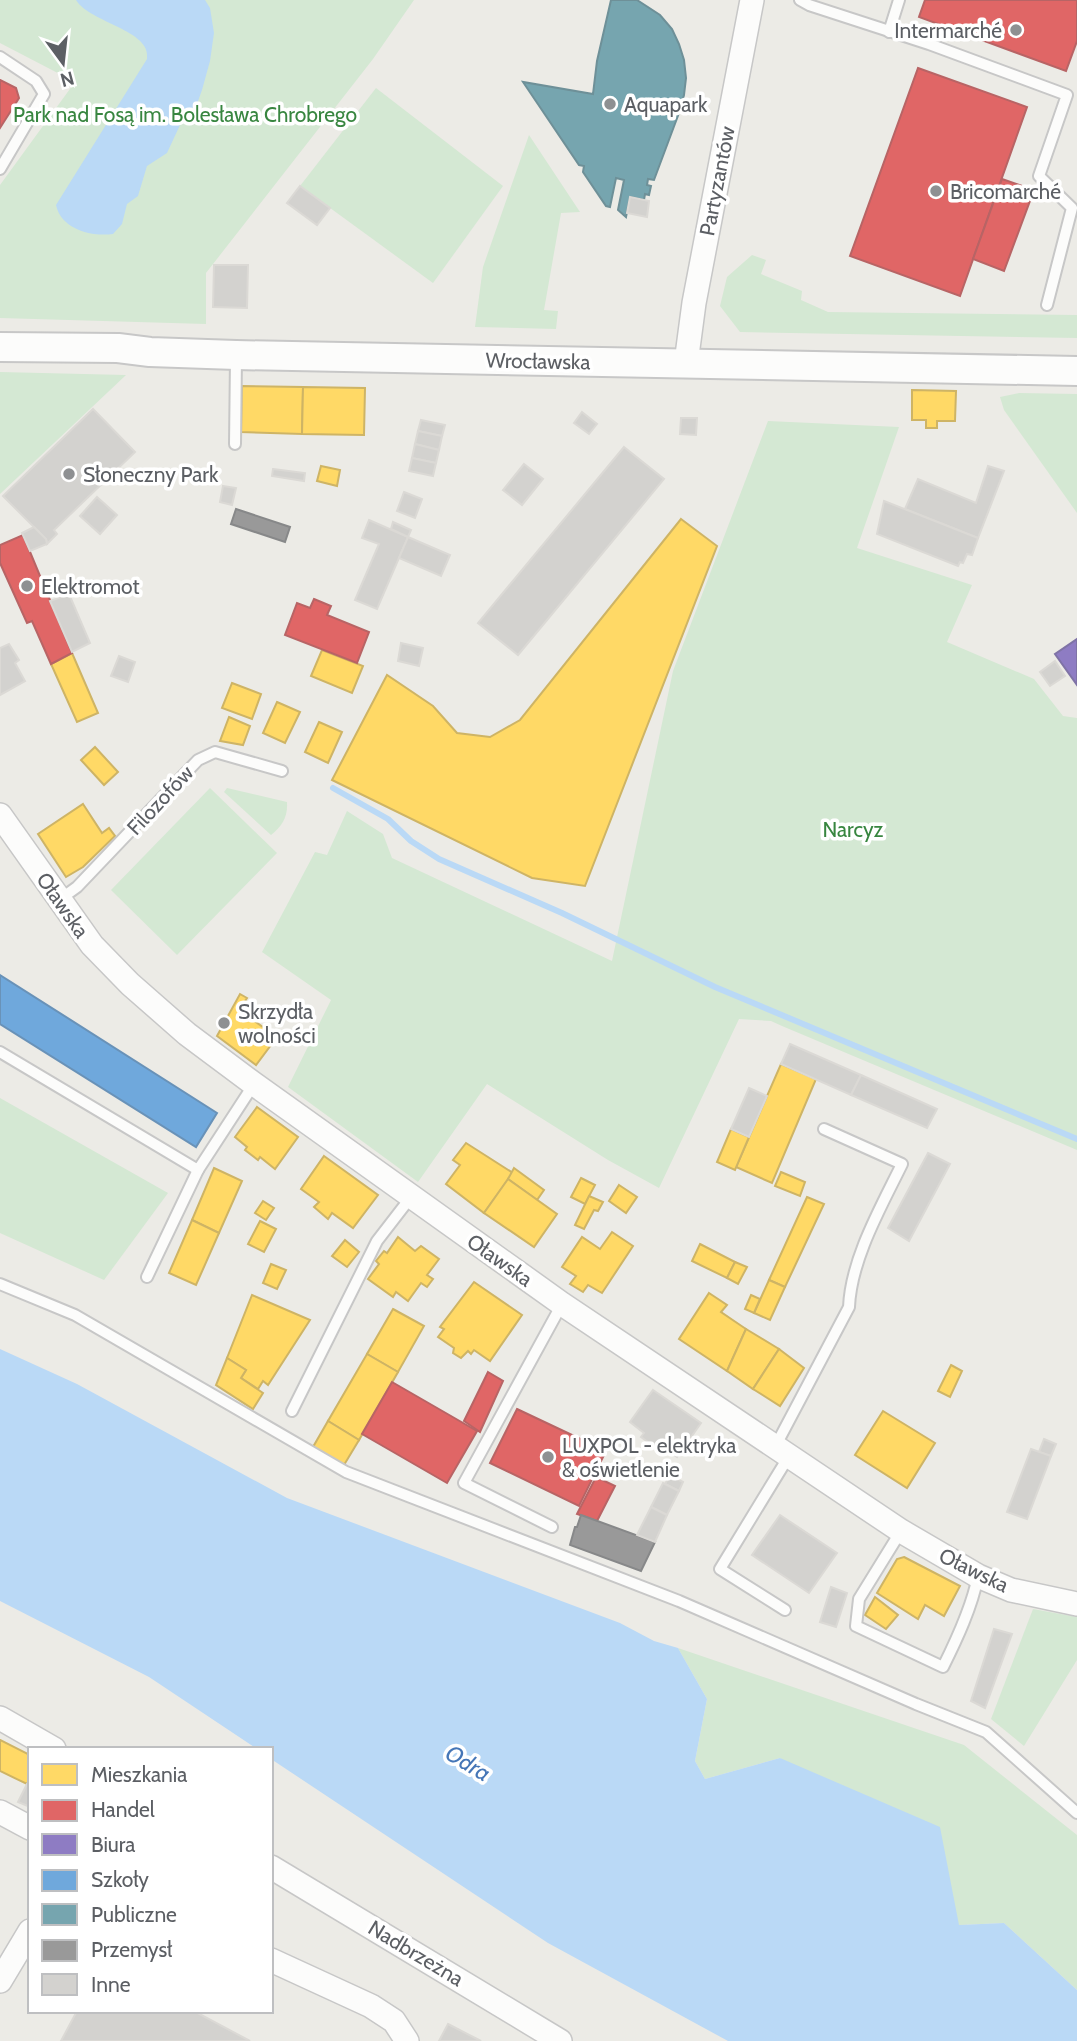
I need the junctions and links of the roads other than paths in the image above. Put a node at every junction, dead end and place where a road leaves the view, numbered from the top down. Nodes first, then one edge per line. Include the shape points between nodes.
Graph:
1 (752, 0) edge
2 (900, 0) edge
3 (806, 2) edge
4 (889, 32) junction
5 (0, 57) edge
6 (0, 169) edge
7 (1047, 305) dead end
8 (0, 347) edge
9 (236, 355) junction
10 (686, 363) junction
11 (1077, 371) edge
12 (235, 444) dead end
13 (282, 771) dead end
14 (0, 815) edge
15 (58, 900) junction
16 (0, 1052) edge
17 (254, 1084) junction
18 (824, 1129) dead end
19 (198, 1170) junction
20 (411, 1197) junction
21 (146, 1277) dead end
22 (0, 1284) edge
23 (562, 1304) junction
24 (292, 1412) dead end
25 (782, 1451) junction
26 (552, 1527) dead end
27 (901, 1531) junction
28 (978, 1576) junction
29 (1077, 1604) edge
30 (785, 1610) dead end
31 (0, 1718) edge
32 (51, 1747) edge
33 (0, 1812) edge
34 (1077, 1813) edge
35 (28, 1827) edge
36 (273, 1868) edge
37 (28, 1934) edge
38 (273, 1961) edge
39 (0, 1981) edge
40 (407, 2041) edge
41 (560, 2041) edge

1 - 10 street, Partyzantów
2 - 4 lane
3 - 4 lane
4 - 7 lane via 1067,94 1039,176 1072,208
5 - 6 lane via 36,81 44,94
8 - 9 street, Wrocławska
9 - 10 street, Wrocławska
9 - 12 lane
10 - 11 street, Wrocławska
13 - 15 lane, Filozofów via 215,752 198,760 86,877
14 - 15 street, Oławska
15 - 17 street, Oławska via 130,984
16 - 19 lane
17 - 19 lane
17 - 20 street, Oławska
18 - 25 lane via 902,1164 850,1285 849,1307
19 - 21 lane
20 - 23 street, Oławska
20 - 24 lane via 377,1241
22 - 34 lane via 75,1315 346,1472 678,1601 986,1732
23 - 25 street, Oławska
23 - 26 lane via 464,1483
25 - 27 street, Oławska
25 - 30 lane via 720,1569
27 - 28 street, Oławska
27 - 28 lane via 859,1599 856,1626 943,1667
28 - 29 street, Oławska via 1011,1591
31 - 32 street
33 - 35 street
36 - 41 street, Nadbrzeżna
37 - 39 street
38 - 40 street via 371,2006 394,2021

